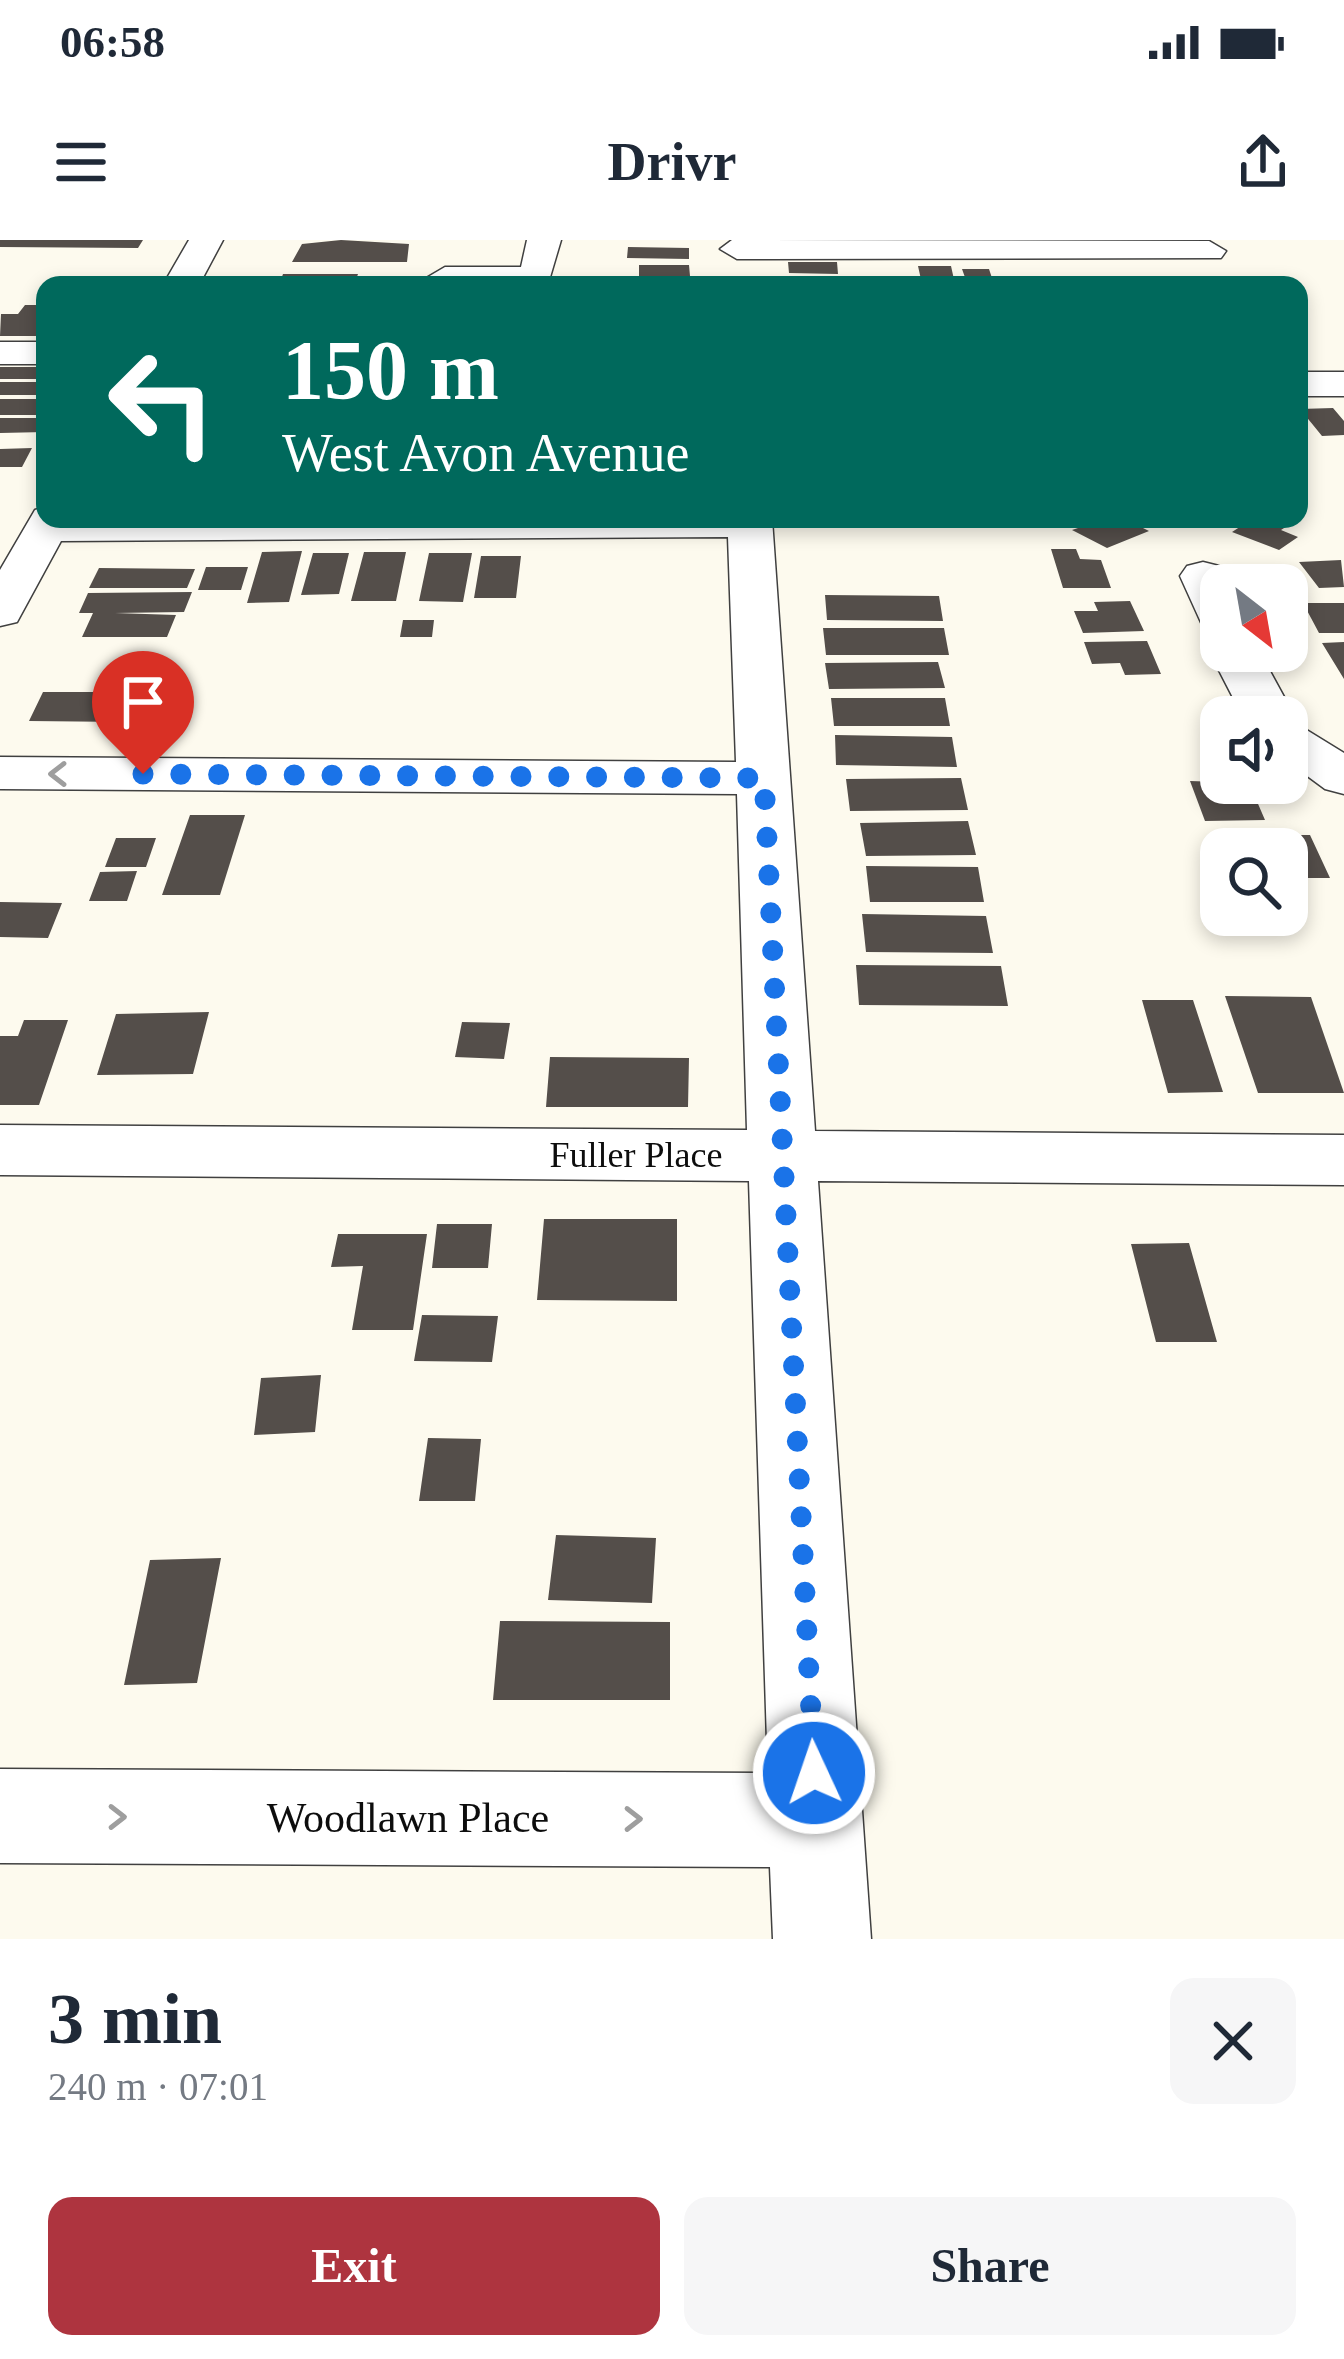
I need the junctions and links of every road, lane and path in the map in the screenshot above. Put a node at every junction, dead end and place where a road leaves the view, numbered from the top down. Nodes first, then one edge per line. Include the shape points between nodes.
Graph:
1 (206, 240) edge
2 (464, 240) edge
3 (544, 240) edge
4 (737, 245) edge
5 (1209, 251) dead end
6 (186, 276) edge
7 (446, 276) edge
8 (536, 276) edge
9 (739, 276) edge
10 (0, 353) edge
11 (36, 353) edge
12 (1308, 384) edge
13 (1344, 385) edge
14 (46, 528) edge
15 (751, 528) edge
16 (0, 612) edge
17 (1308, 751) edge
18 (0, 773) edge
19 (764, 778) junction
20 (1344, 778) edge
21 (0, 1150) edge
22 (783, 1156) junction
23 (1344, 1160) edge
24 (0, 1816) edge
25 (816, 1820) junction
26 (822, 1939) edge

1 - 6 street
2 - 7 street
3 - 8 street
4 - 5 street
4 - 9 street
10 - 11 street
12 - 13 street
14 - 16 street
15 - 19 street
17 - 20 street
19 -> 18 street
19 - 22 street
21 - 22 street, Fuller Place
22 - 23 street, Fuller Place
22 - 25 street
24 -> 25 street, Woodlawn Place
25 - 26 street

